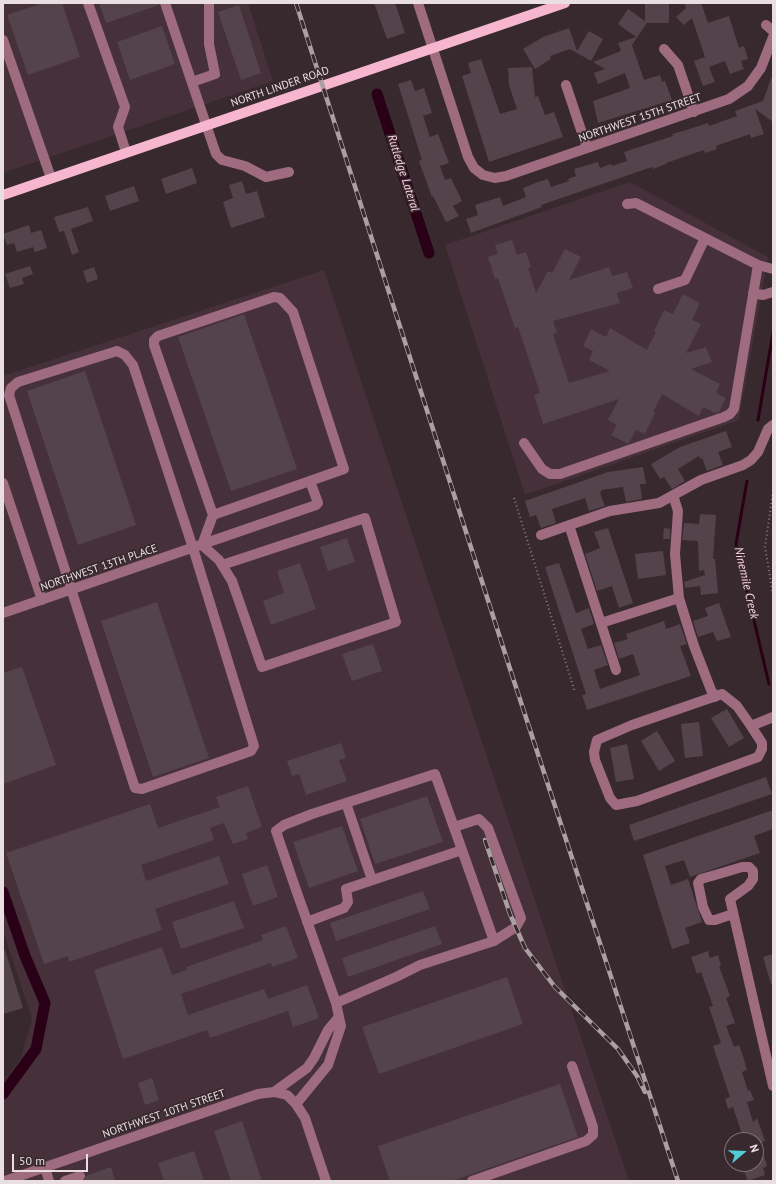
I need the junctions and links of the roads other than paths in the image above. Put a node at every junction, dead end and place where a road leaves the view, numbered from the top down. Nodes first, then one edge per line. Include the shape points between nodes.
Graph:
1 (88, 3) edge
2 (165, 3) edge
3 (209, 3) edge
4 (418, 3) edge
5 (566, 3) edge
6 (773, 37) edge
7 (3, 40) edge
8 (432, 48) junction
9 (664, 49) dead end
10 (192, 82) junction
11 (566, 85) dead end
12 (694, 112) junction
13 (206, 125) junction
14 (587, 148) junction
15 (126, 152) junction
16 (289, 172) dead end
17 (51, 178) junction
18 (3, 194) edge
19 (627, 204) dead end
20 (704, 238) junction
21 (758, 265) junction
22 (773, 269) edge
23 (658, 289) dead end
24 (773, 292) edge
25 (753, 293) junction
26 (773, 425) edge
27 (524, 443) dead end
28 (310, 481) junction
29 (3, 483) edge
30 (673, 495) junction
31 (213, 515) junction
32 (569, 525) junction
33 (541, 535) dead end
34 (197, 547) junction
35 (222, 565) junction
36 (71, 590) junction
37 (679, 598) junction
38 (42, 600) junction
39 (3, 613) edge
40 (601, 623) junction
41 (616, 670) dead end
42 (715, 697) junction
43 (773, 717) edge
44 (752, 726) junction
45 (346, 803) junction
46 (454, 827) junction
47 (462, 850) junction
48 (372, 880) junction
49 (734, 914) junction
50 (307, 922) junction
51 (494, 941) junction
52 (336, 1003) junction
53 (339, 1017) junction
54 (314, 1058) junction
55 (328, 1065) junction
56 (572, 1066) dead end
57 (773, 1086) edge
58 (274, 1092) junction
59 (296, 1104) junction
60 (45, 1167) junction
61 (80, 1176) dead end
62 (5, 1181) edge
63 (49, 1181) edge
64 (65, 1181) edge
65 (326, 1181) edge
66 (472, 1181) edge

1 - 15 street via 126,107 118,127
2 - 10 street
3 - 10 street via 209,44 215,74
4 - 8 street
5 - 8 main road, NORTH LINDER ROAD
6 - 12 street, NORTHWEST 15TH STREET via 761,68 748,86 729,99
7 - 17 street
8 - 13 main road, NORTH LINDER ROAD
8 - 14 street, NORTHWEST 15TH STREET via 468,157 474,168 483,175 495,178 506,176
9 - 12 street via 678,65
10 - 13 street
11 - 14 street
12 - 14 street, NORTHWEST 15TH STREET
13 - 15 main road, NORTH LINDER ROAD
13 - 16 street via 216,154 222,160 245,166 266,177
15 - 17 main road, NORTH LINDER ROAD
17 - 18 main road, NORTH LINDER ROAD
19 - 20 street via 636,203
20 - 21 street
20 - 23 street via 685,280
21 - 22 street
21 - 25 street
24 - 25 street via 763,295
25 - 27 street via 734,409 730,414 560,474 550,474 542,469
26 - 30 street via 768,429 758,452 751,460 701,480
28 - 31 street
28 - 31 street via 344,469 293,312 284,301 274,297 158,336 154,340
28 - 34 street, NORTHWEST 13TH PLACE via 318,503 316,505
29 - 38 street
30 - 32 street via 660,503 610,511
30 - 37 street via 678,511 675,554
31 - 34 street
32 - 33 street
32 - 40 street
34 - 35 street
34 - 36 street, NORTHWEST 13TH PLACE
34 - 36 street via 133,365 125,355 116,351 18,382 11,388 9,395
34 - 36 street via 254,749 142,789 135,788
35 - 35 street via 232,581 262,667 396,622 365,518
36 - 38 street, NORTHWEST 13TH PLACE
37 - 40 street
37 - 42 street via 694,646
38 - 39 street, NORTHWEST 13TH PLACE
40 - 41 street
42 - 44 street via 722,694 732,701
42 - 44 street via 632,725 597,740 595,760 610,798 616,804 637,802 758,757 762,744
43 - 44 street
45 - 46 street via 435,774
45 - 48 street
45 - 50 street via 284,825 276,831
46 - 47 street
46 - 51 street via 479,819 488,828 521,918 516,927
47 - 48 street
47 - 51 street
48 - 50 street via 346,888 348,902 344,908
49 - 49 street via 730,899 754,880 753,871 749,867 722,872 701,879 698,883 703,907 709,920
49 - 57 street
50 - 52 street
51 - 52 street via 420,965
52 - 53 street
53 - 54 street via 328,1030
53 - 55 street via 341,1026
54 - 55 street
54 - 58 street via 307,1068
55 - 59 street
56 - 66 street via 593,1127 593,1135 586,1141
58 - 59 street, NORTHWEST 10TH STREET via 287,1094
58 - 60 street, NORTHWEST 10TH STREET via 258,1094
59 - 65 street via 305,1118
60 - 62 street, NORTHWEST 10TH STREET
60 - 63 street
61 - 64 street

